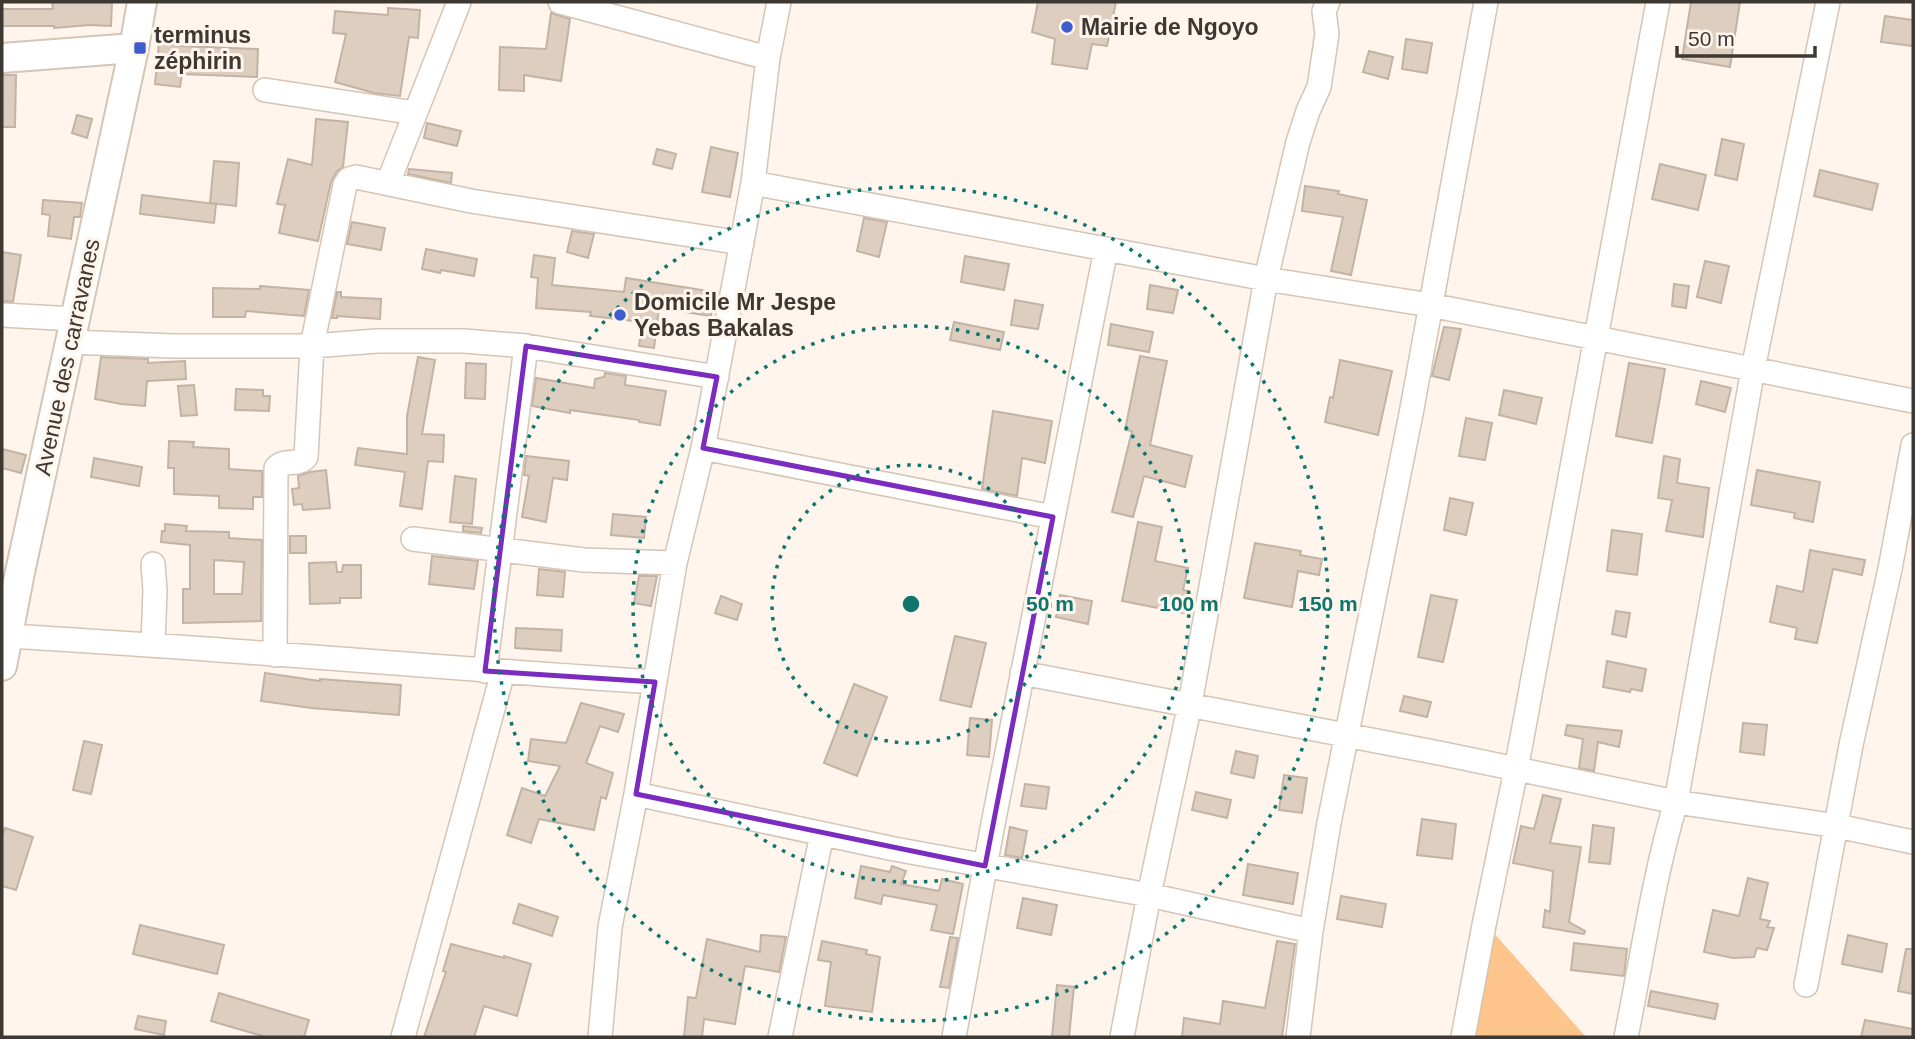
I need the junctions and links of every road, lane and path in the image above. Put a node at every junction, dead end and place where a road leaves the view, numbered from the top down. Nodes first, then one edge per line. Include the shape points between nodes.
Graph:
1 (142, 2) edge
2 (459, 2) edge
3 (560, 2) edge
4 (779, 2) edge
5 (1328, 2) edge
6 (1486, 2) edge
7 (1658, 2) edge
8 (1828, 2) edge
9 (134, 48) junction
10 (2, 58) edge
11 (768, 58) junction
12 (265, 90) dead end
13 (415, 113) junction
14 (387, 183) junction
15 (753, 183) junction
16 (742, 243) junction
17 (1106, 249) junction
18 (1266, 279) junction
19 (1430, 305) junction
20 (2, 315) edge
21 (72, 331) junction
22 (1597, 338) junction
23 (312, 346) junction
24 (526, 346) junction
25 (1753, 369) junction
26 (717, 377) junction
27 (1913, 401) edge
28 (1913, 445) edge
29 (703, 448) junction
30 (1053, 517) junction
31 (413, 539) dead end
32 (499, 551) junction
33 (675, 563) junction
34 (153, 564) dead end
35 (7, 636) junction
36 (153, 644) junction
37 (275, 655) junction
38 (2, 666) edge
39 (494, 672) junction
40 (1023, 673) junction
41 (655, 682) junction
42 (1191, 705) junction
43 (1347, 736) junction
44 (1516, 770) junction
45 (636, 794) junction
46 (1675, 803) junction
47 (1837, 826) junction
48 (822, 834) junction
49 (1913, 842) edge
50 (985, 866) junction
51 (1149, 895) junction
52 (1311, 931) junction
53 (1806, 985) dead end
54 (403, 1037) edge
55 (600, 1037) edge
56 (780, 1037) edge
57 (954, 1037) edge
58 (1122, 1037) edge
59 (1298, 1037) edge
60 (1463, 1037) edge
61 (1626, 1037) edge

1 - 9 street, Avenue des carravanes
2 - 13 street
3 - 11 street
4 - 11 street
5 - 18 street via 1319,87 1298,142
6 - 19 street
7 - 22 street
8 - 25 street
9 - 10 street
9 - 21 street, Avenue des carravanes
11 - 15 street
12 - 13 street
13 - 14 street
14 - 16 street via 471,201
14 - 23 street via 356,177 345,185
15 - 16 street
15 - 17 street
16 - 26 street
17 - 18 street
17 - 30 street
18 - 19 street
18 - 42 street
19 - 22 street
19 - 43 street
20 - 21 street
21 - 23 street via 173,346
21 - 35 street, Avenue des carravanes
22 - 25 street
22 - 44 street
23 - 24 street via 377,341
23 - 37 street via 306,457 276,468
24 - 26 street
24 - 32 street
25 - 27 street
25 - 46 street
26 - 29 street
28 - 47 street
29 - 30 street
29 - 33 street
30 - 40 street
31 - 32 street
32 - 33 street via 584,561
32 - 39 street
33 - 41 street
34 - 36 street
35 - 36 street
35 - 38 street, Avenue des carravanes
36 - 37 street
37 - 39 street
39 - 41 street
39 - 54 street
40 - 42 street
40 - 50 street
41 - 45 street
42 - 43 street
42 - 51 street
43 - 44 street
43 - 52 street
44 - 46 street
44 - 60 street
45 - 48 street
45 - 55 street via 610,927
46 - 47 street
46 - 61 street via 1662,846
47 - 49 street
47 - 53 street
48 - 50 street
48 - 56 street
50 - 51 street
50 - 57 street
51 - 52 street
51 - 58 street
52 - 59 street

